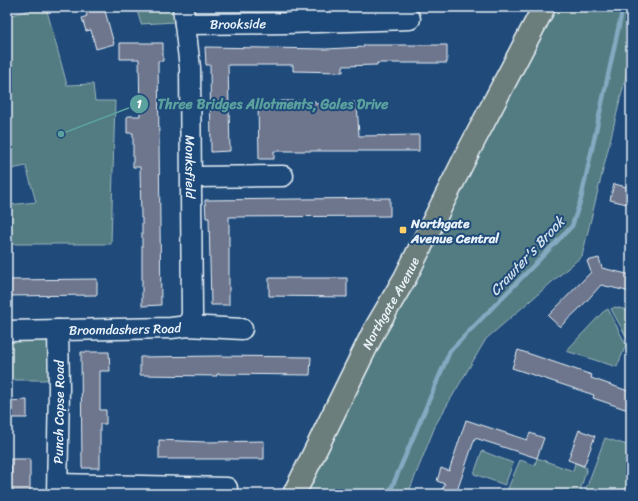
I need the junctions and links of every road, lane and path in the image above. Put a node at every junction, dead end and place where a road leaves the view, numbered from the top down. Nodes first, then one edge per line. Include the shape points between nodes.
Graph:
1 (544, 7) edge
2 (184, 16) edge
3 (410, 19) dead end
4 (283, 176) dead end
5 (192, 177) junction
6 (188, 326) junction
7 (58, 330) junction
8 (242, 330) dead end
9 (7, 331) edge
10 (227, 488) dead end
11 (57, 489) edge
12 (294, 494) edge

1 - 12 main road, Northgate Avenue via 405,278 374,331
2 - 3 street, Brookside via 288,23
2 - 5 street, Monksfield via 190,68
4 - 5 street
5 - 6 street, Monksfield via 192,315
6 - 7 street, Broomdashers Road
6 - 8 street, Broomdashers Road
7 - 9 street, Broomdashers Road
7 - 11 street, Punch Copse Road
10 - 11 street

